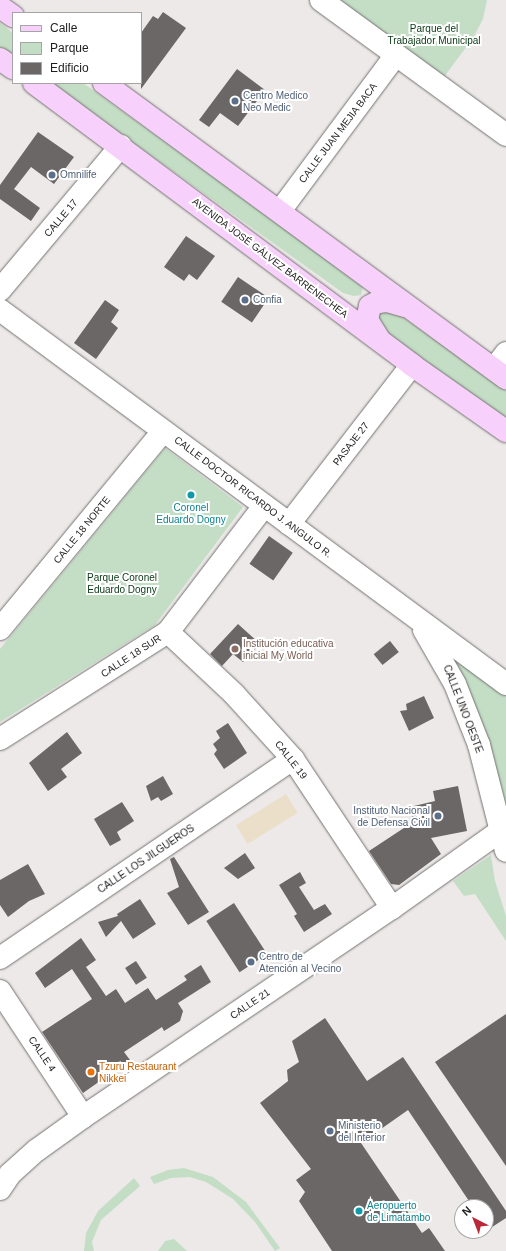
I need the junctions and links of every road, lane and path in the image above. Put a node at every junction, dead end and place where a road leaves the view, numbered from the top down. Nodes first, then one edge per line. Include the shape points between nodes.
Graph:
1 (321, 0) edge
2 (0, 7) edge
3 (12, 15) edge
4 (396, 55) junction
5 (0, 59) edge
6 (12, 67) edge
7 (35, 84) edge
8 (105, 84) edge
9 (506, 134) edge
10 (121, 146) junction
11 (280, 211) junction
12 (357, 270) junction
13 (0, 290) edge
14 (327, 301) junction
15 (410, 307) junction
16 (0, 310) edge
17 (380, 341) junction
18 (412, 365) junction
19 (502, 366) edge
20 (163, 430) junction
21 (506, 431) edge
22 (264, 506) junction
23 (289, 524) junction
24 (418, 620) junction
25 (0, 630) edge
26 (168, 632) junction
27 (506, 684) edge
28 (0, 739) edge
29 (293, 759) junction
30 (504, 837) edge
31 (392, 908) junction
32 (0, 958) edge
33 (0, 991) edge
34 (83, 1117) junction
35 (0, 1189) edge

1 - 4 street
2 - 3 main road
4 - 9 street
4 - 11 street, CALLE JUAN MEJIA BACA
5 - 6 main road
7 - 10 main road, AVENIDA JOSÉ GÁLVEZ BARRENECHEA
8 - 11 main road
10 - 13 street, CALLE 17
10 - 14 main road, AVENIDA JOSÉ GÁLVEZ BARRENECHEA
11 - 12 main road
12 - 14 main road via 366,286 362,298 351,304
12 - 15 main road
14 - 17 main road, AVENIDA JOSÉ GÁLVEZ BARRENECHEA
15 - 17 main road via 387,301 370,306 367,320
15 - 19 main road
16 - 20 street, CALLE DOCTOR RICARDO J. ANGULO R.
17 - 18 main road, AVENIDA JOSÉ GÁLVEZ BARRENECHEA
18 - 21 main road, AVENIDA JOSÉ GÁLVEZ BARRENECHEA
18 - 23 street, PASAJE 27
20 - 22 street, CALLE DOCTOR RICARDO J. ANGULO R.
20 - 25 street, CALLE 18 NORTE
22 - 23 street, CALLE DOCTOR RICARDO J. ANGULO R.
22 - 26 street, CALLE 18 SUR
23 - 24 street, CALLE DOCTOR RICARDO J. ANGULO R.
24 - 27 street, CALLE DOCTOR RICARDO J. ANGULO R.
24 - 30 street, CALLE UNO OESTE via 445,662 479,745
26 - 28 street, CALLE 18 SUR
26 - 29 street, CALLE 19 via 234,694
29 - 31 street, CALLE 19
29 - 32 street, CALLE LOS JILGUEROS
30 - 31 street, CALLE 21
31 - 34 street, CALLE 21
33 - 34 street, CALLE 4
34 - 35 street, CALLE 21 via 37,1150 10,1174

